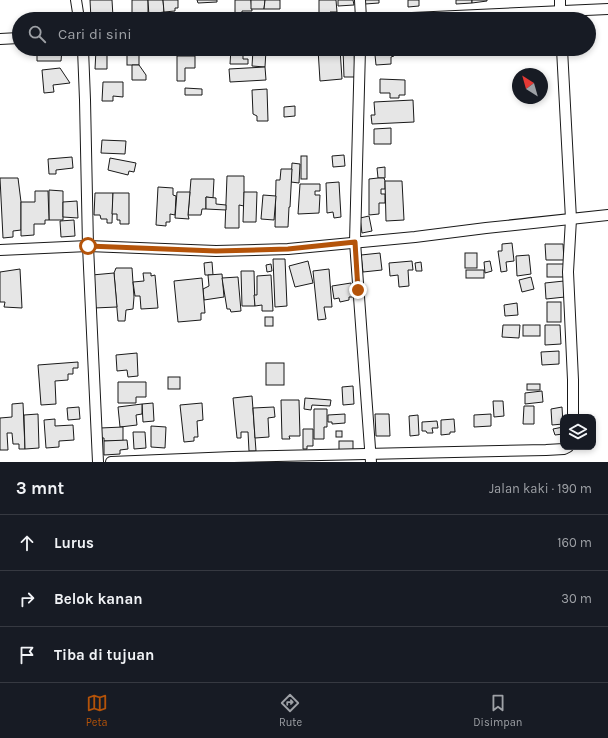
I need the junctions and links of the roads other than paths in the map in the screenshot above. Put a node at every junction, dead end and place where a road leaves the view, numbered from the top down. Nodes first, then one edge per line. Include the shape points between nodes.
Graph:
1 (76, 0) edge
2 (360, 0) edge
3 (560, 0) edge
4 (608, 9) edge
5 (78, 12) edge
6 (361, 12) edge
7 (560, 12) edge
8 (584, 12) edge
9 (12, 38) edge
10 (0, 39) edge
11 (83, 56) edge
12 (360, 56) edge
13 (562, 56) edge
14 (608, 215) edge
15 (571, 219) junction
16 (355, 242) junction
17 (88, 246) junction
18 (0, 250) edge
19 (573, 414) edge
20 (560, 449) edge
21 (371, 458) edge
22 (98, 462) edge
23 (110, 462) edge

1 - 5 street
2 - 6 street
3 - 7 street
4 - 8 street
9 - 10 street
11 - 17 street
12 - 16 street
13 - 15 street
14 - 15 street
15 - 16 street via 415,238
15 - 19 street via 568,272
16 - 17 street via 288,249 216,251
16 - 21 street
17 - 18 street
17 - 22 street
20 - 21 street
21 - 23 street via 233,457

